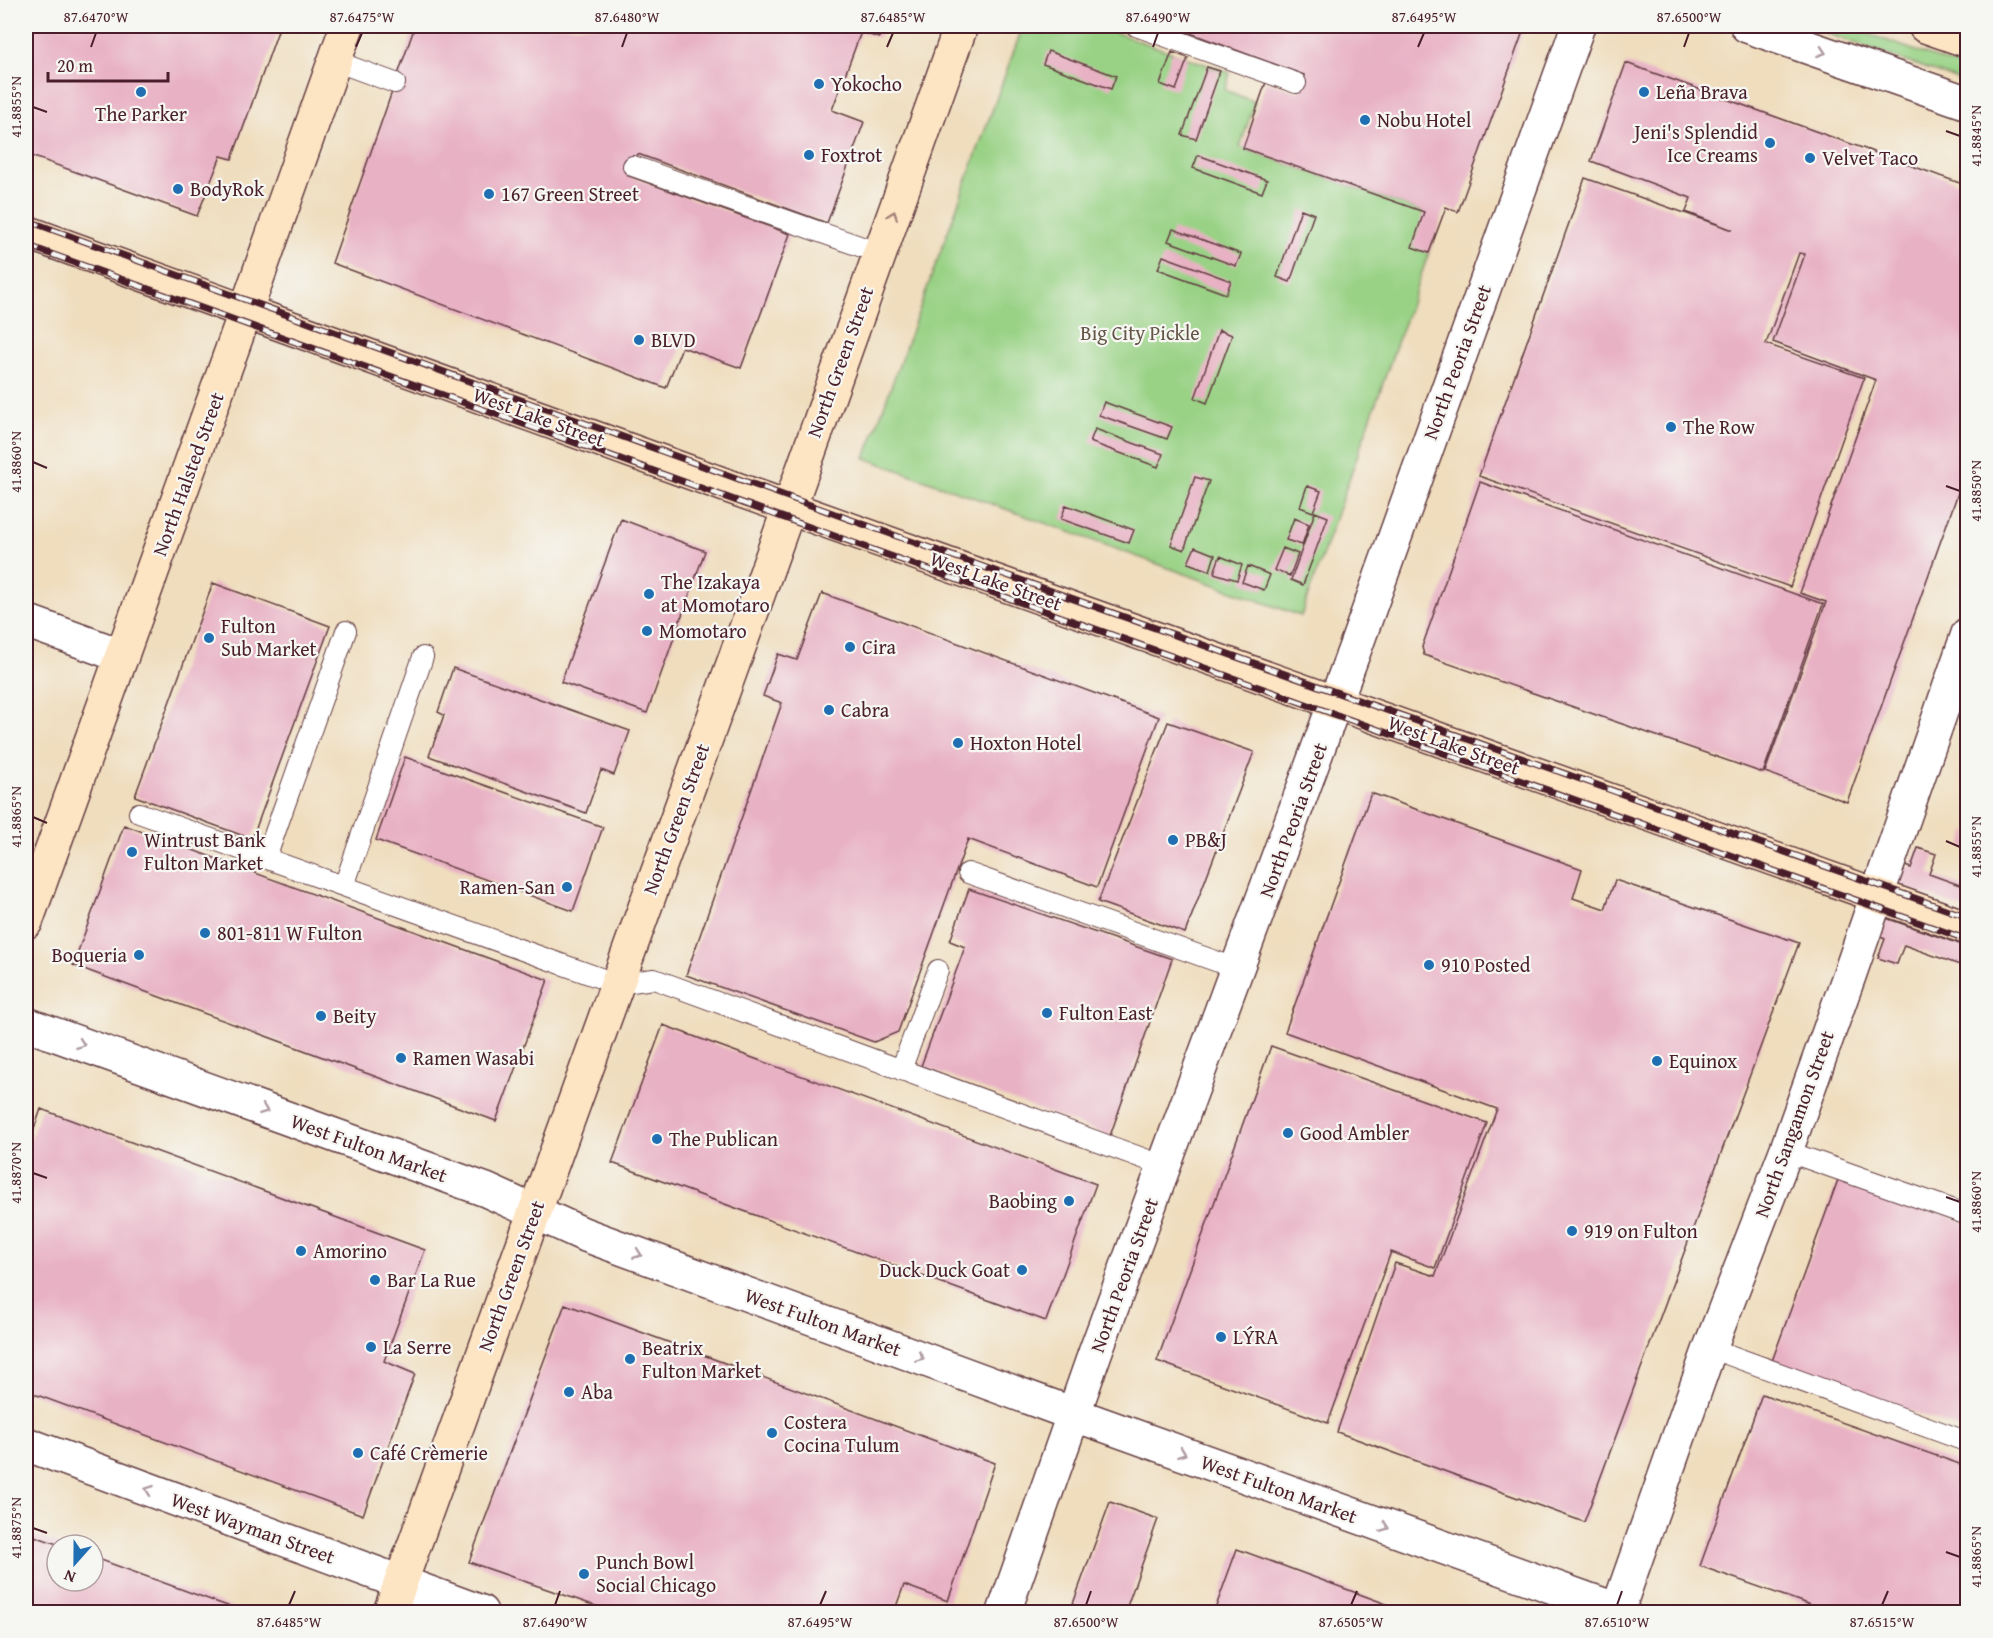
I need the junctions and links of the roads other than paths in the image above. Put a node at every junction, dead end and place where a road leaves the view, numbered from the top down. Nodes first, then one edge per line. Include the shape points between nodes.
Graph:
1 (347, 26) edge
2 (961, 26) edge
3 (1136, 26) edge
4 (1578, 26) edge
5 (1747, 26) edge
6 (1925, 26) edge
7 (1968, 41) edge
8 (335, 61) junction
9 (395, 82) dead end
10 (1296, 83) dead end
11 (1968, 103) edge
12 (633, 166) dead end
13 (26, 231) edge
14 (879, 253) junction
15 (244, 311) junction
16 (788, 507) junction
17 (26, 621) edge
18 (346, 631) dead end
19 (1968, 634) edge
20 (122, 656) junction
21 (423, 657) dead end
22 (1335, 703) junction
23 (139, 813) dead end
24 (266, 858) junction
25 (968, 873) dead end
26 (344, 886) junction
27 (1876, 896) junction
28 (26, 922) edge
29 (1968, 928) edge
30 (1238, 969) junction
31 (938, 970) dead end
32 (617, 984) junction
33 (26, 1024) edge
34 (901, 1070) junction
35 (1786, 1151) junction
36 (1164, 1166) junction
37 (534, 1212) junction
38 (1968, 1215) edge
39 (1710, 1348) junction
40 (1073, 1414) junction
41 (1968, 1442) edge
42 (26, 1444) edge
43 (395, 1598) edge
44 (481, 1612) edge
45 (1004, 1612) edge
46 (1619, 1612) edge

1 - 8 main road, North Halsted Street
14 -> 2 main road, North Green Street
3 - 10 lane
4 - 22 street, North Peoria Street
5 -> 11 street
6 - 7 main road
8 - 9 lane
8 - 15 main road, North Halsted Street
12 - 14 lane
13 - 15 main road, West Lake Street
14 - 16 main road, North Green Street
15 - 16 main road, West Lake Street
15 - 20 main road, North Halsted Street
16 - 22 main road, West Lake Street
16 - 32 main road, North Green Street
17 - 20 street
18 - 24 lane
19 - 27 street, North Sangamon Street
20 - 28 main road, North Halsted Street
21 - 26 lane
22 - 27 main road, West Lake Street
22 - 30 street, North Peoria Street
23 - 24 lane
24 - 26 lane
25 - 30 lane
26 - 32 lane
27 - 29 main road, West Lake Street
27 - 35 street, North Sangamon Street
30 - 36 street, North Peoria Street
31 - 34 lane
32 - 34 lane via 654,979
32 - 37 main road, North Green Street
33 -> 37 street, West Fulton Market via 486,1190
34 - 36 lane
35 - 38 lane
35 - 39 street, North Sangamon Street
36 - 40 street, North Peoria Street
37 -> 40 street, West Fulton Market via 583,1234
37 - 43 main road, North Green Street
39 - 41 lane
39 - 46 street, North Sangamon Street
40 - 45 street, North Peoria Street
40 -> 46 street, West Fulton Market
43 -> 42 street, West Wayman Street
43 - 44 street, West Wayman Street

